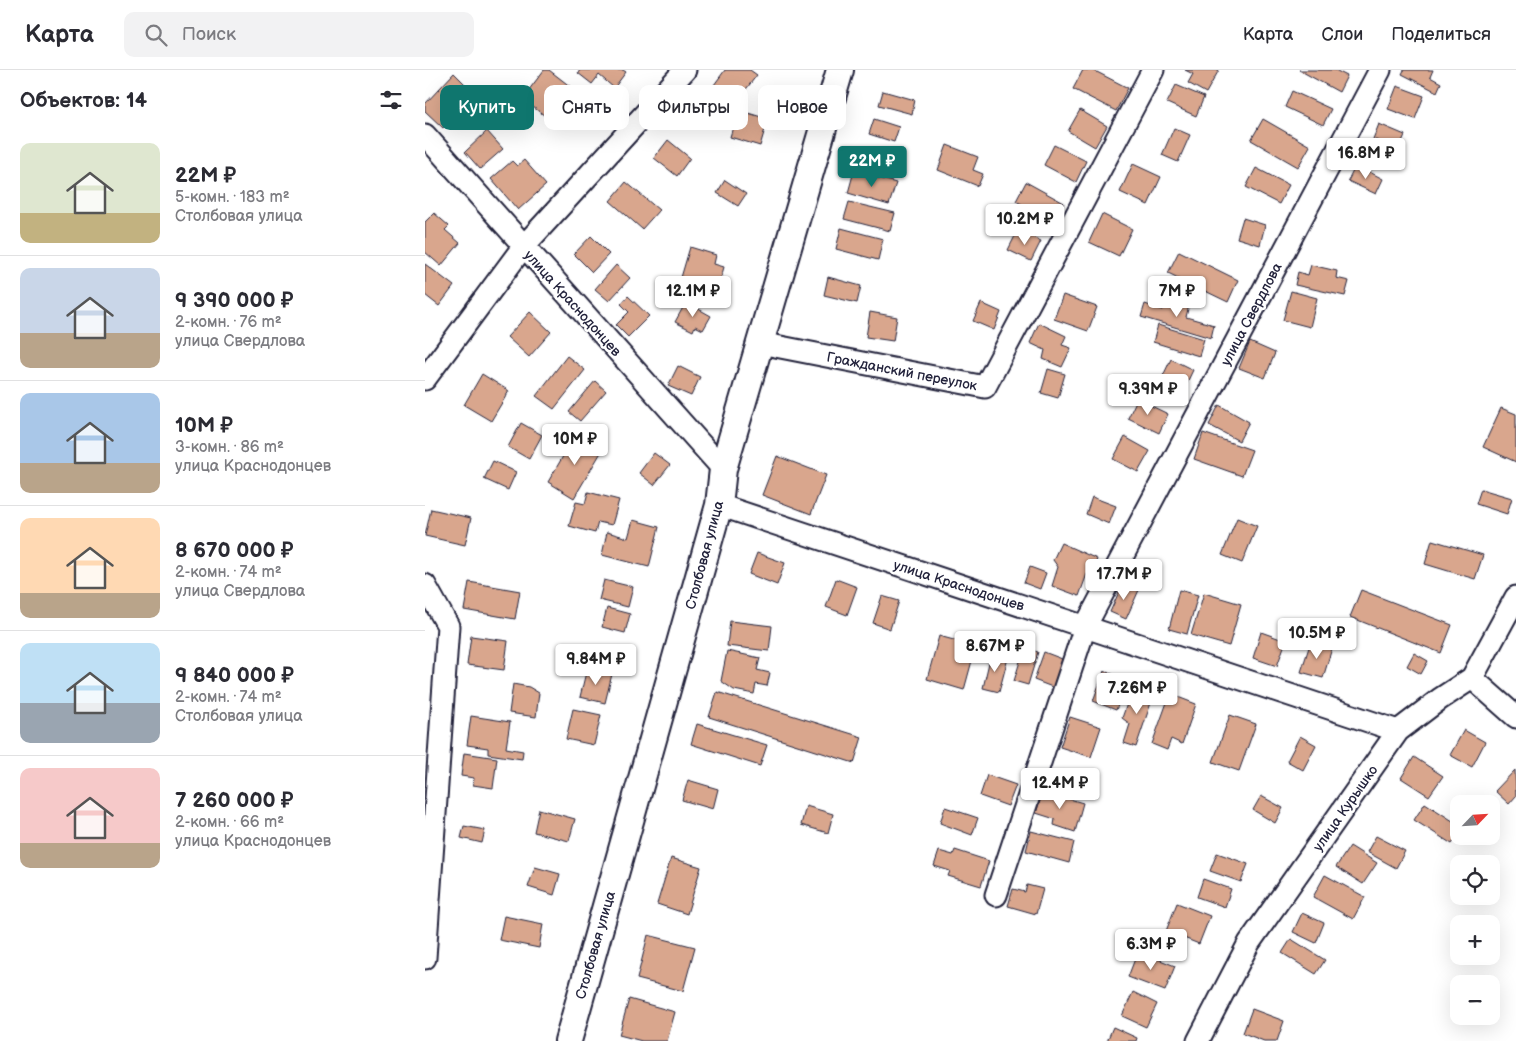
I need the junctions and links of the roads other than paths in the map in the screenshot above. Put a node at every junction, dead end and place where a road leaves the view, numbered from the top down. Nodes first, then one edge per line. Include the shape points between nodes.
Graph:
1 (685, 70) edge
2 (840, 70) edge
3 (1153, 70) edge
4 (1380, 70) edge
5 (425, 136) edge
6 (523, 247) junction
7 (760, 343) junction
8 (425, 379) edge
9 (723, 469) junction
10 (719, 505) junction
11 (425, 585) edge
12 (1516, 597) edge
13 (1085, 627) junction
14 (1472, 678) junction
15 (1516, 717) edge
16 (1398, 731) junction
17 (996, 895) dead end
18 (425, 958) edge
19 (568, 1041) edge
20 (1198, 1041) edge

1 - 6 street
2 - 7 street, Столбовая улица
3 - 7 street, Гражданский переулок via 985,388
4 - 13 street, улица Свердлова
5 - 6 street, улица Краснодонцев
6 - 8 street
6 - 9 street, улица Краснодонцев
7 - 9 street, Столбовая улица
9 - 10 street, Столбовая улица
10 - 13 street, улица Краснодонцев
10 - 19 street, Столбовая улица
11 - 18 street via 448,626
12 - 14 street, улица Курышко
13 - 16 street, улица Краснодонцев
13 - 17 street, улица Свердлова
14 - 15 street
14 - 16 street, улица Курышко
16 - 20 street, улица Курышко via 1249,944

